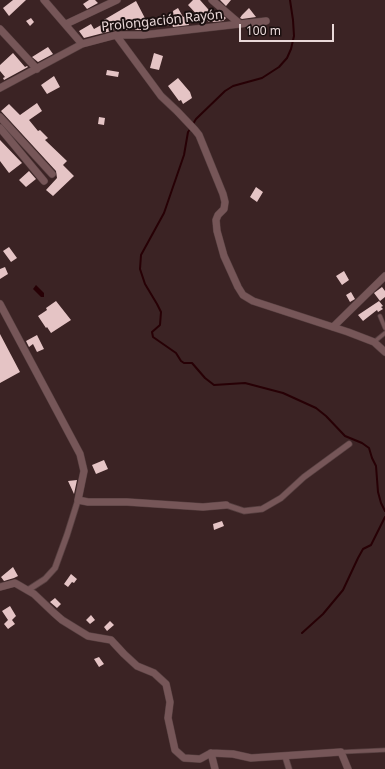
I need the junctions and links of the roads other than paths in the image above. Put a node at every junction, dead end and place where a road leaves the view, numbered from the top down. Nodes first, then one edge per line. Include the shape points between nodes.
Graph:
1 (44, 0) edge
2 (117, 0) edge
3 (212, 0) edge
4 (266, 21) dead end
5 (66, 24) junction
6 (240, 24) junction
7 (0, 29) edge
8 (116, 35) junction
9 (82, 44) junction
10 (37, 69) junction
11 (0, 88) edge
12 (0, 117) edge
13 (2, 127) edge
14 (52, 174) dead end
15 (44, 181) dead end
16 (385, 276) edge
17 (0, 304) edge
18 (380, 316) dead end
19 (333, 326) junction
20 (385, 328) edge
21 (385, 333) edge
22 (374, 342) junction
23 (385, 352) edge
24 (349, 444) dead end
25 (78, 500) junction
26 (226, 505) joint
27 (0, 587) edge
28 (28, 590) junction
29 (385, 750) edge
30 (341, 752) junction
31 (211, 753) junction
32 (285, 756) junction
33 (215, 769) edge
34 (289, 769) edge
35 (348, 769) edge

1 - 5 street
2 - 5 street
3 - 6 street
4 - 6 street, Prolongación Rayón
5 - 9 street
6 - 8 street, Prolongación Rayón via 143,35
7 - 10 street
8 - 9 street, Prolongación Rayón
8 - 19 street via 161,96 195,130 223,194 224,209 216,220 217,231 224,256 243,295 253,301
9 - 10 street, Prolongación Rayón
10 - 11 street, Prolongación Rayón
12 - 13 street
13 - 14 street
13 - 15 street
16 - 19 street
17 - 25 street via 80,454 84,471
18 - 20 lane
19 - 22 street
21 - 22 lane
22 - 23 street
24 - 26 street via 304,477 281,498 262,509 244,511
25 - 26 street via 203,507
25 - 28 street via 55,568 45,579
27 - 28 street via 15,583
28 - 31 street via 54,613 88,636 111,640 137,666 154,673 166,684 170,702 168,718 175,750 184,758 200,759
29 - 30 lane
30 - 32 street
30 - 35 street
31 - 32 street via 251,758
31 - 33 street
32 - 34 street

